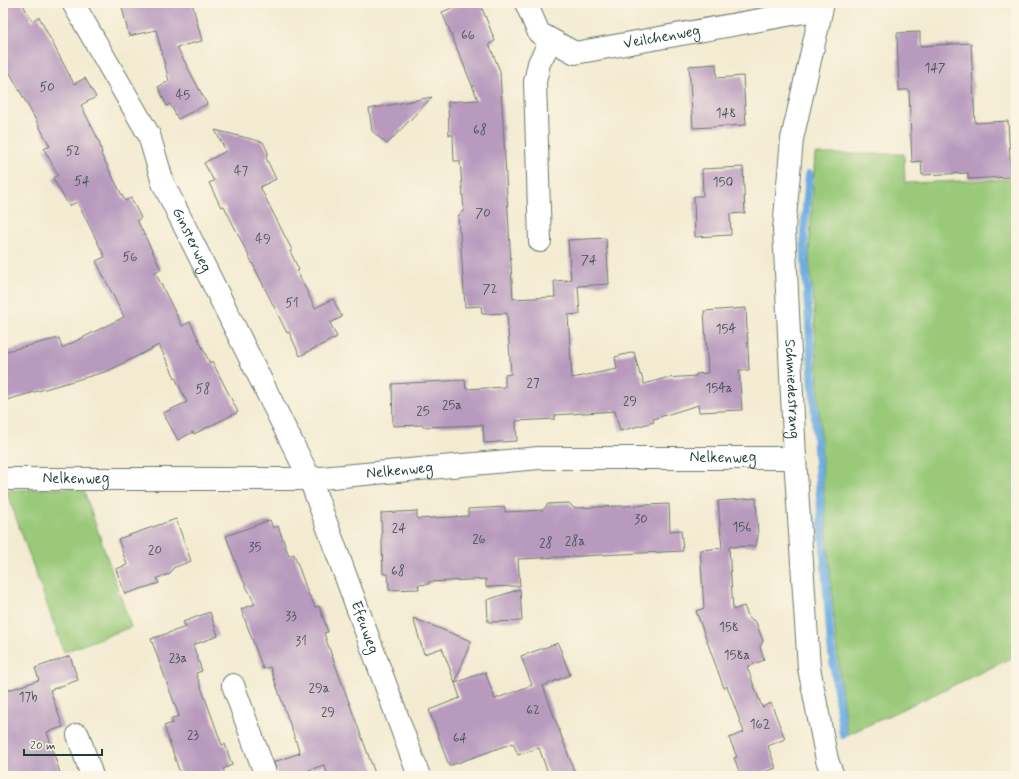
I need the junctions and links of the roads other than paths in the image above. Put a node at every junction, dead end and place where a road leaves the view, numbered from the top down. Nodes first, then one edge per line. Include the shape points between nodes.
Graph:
1 (73, 3) edge
2 (526, 3) edge
3 (822, 6) edge
4 (551, 40) junction
5 (540, 241) dead end
6 (795, 458) junction
7 (3, 479) edge
8 (310, 479) junction
9 (233, 685) dead end
10 (78, 734) dead end
11 (92, 776) edge
12 (266, 776) edge
13 (419, 776) edge
14 (833, 776) edge

1 - 8 street, Ginsterweg via 149,135 163,183
2 - 4 street, Veilchenweg via 540,33
3 - 4 street, Veilchenweg via 575,53
3 - 6 street, Schmiedestrang via 792,139 784,229
4 - 5 street via 539,63 535,82
6 - 8 street, Nelkenweg via 539,458
6 - 14 street, Schmiedestrang via 809,668 827,760
7 - 8 street, Nelkenweg
8 - 13 street, Efeuweg
9 - 12 street
10 - 11 street

